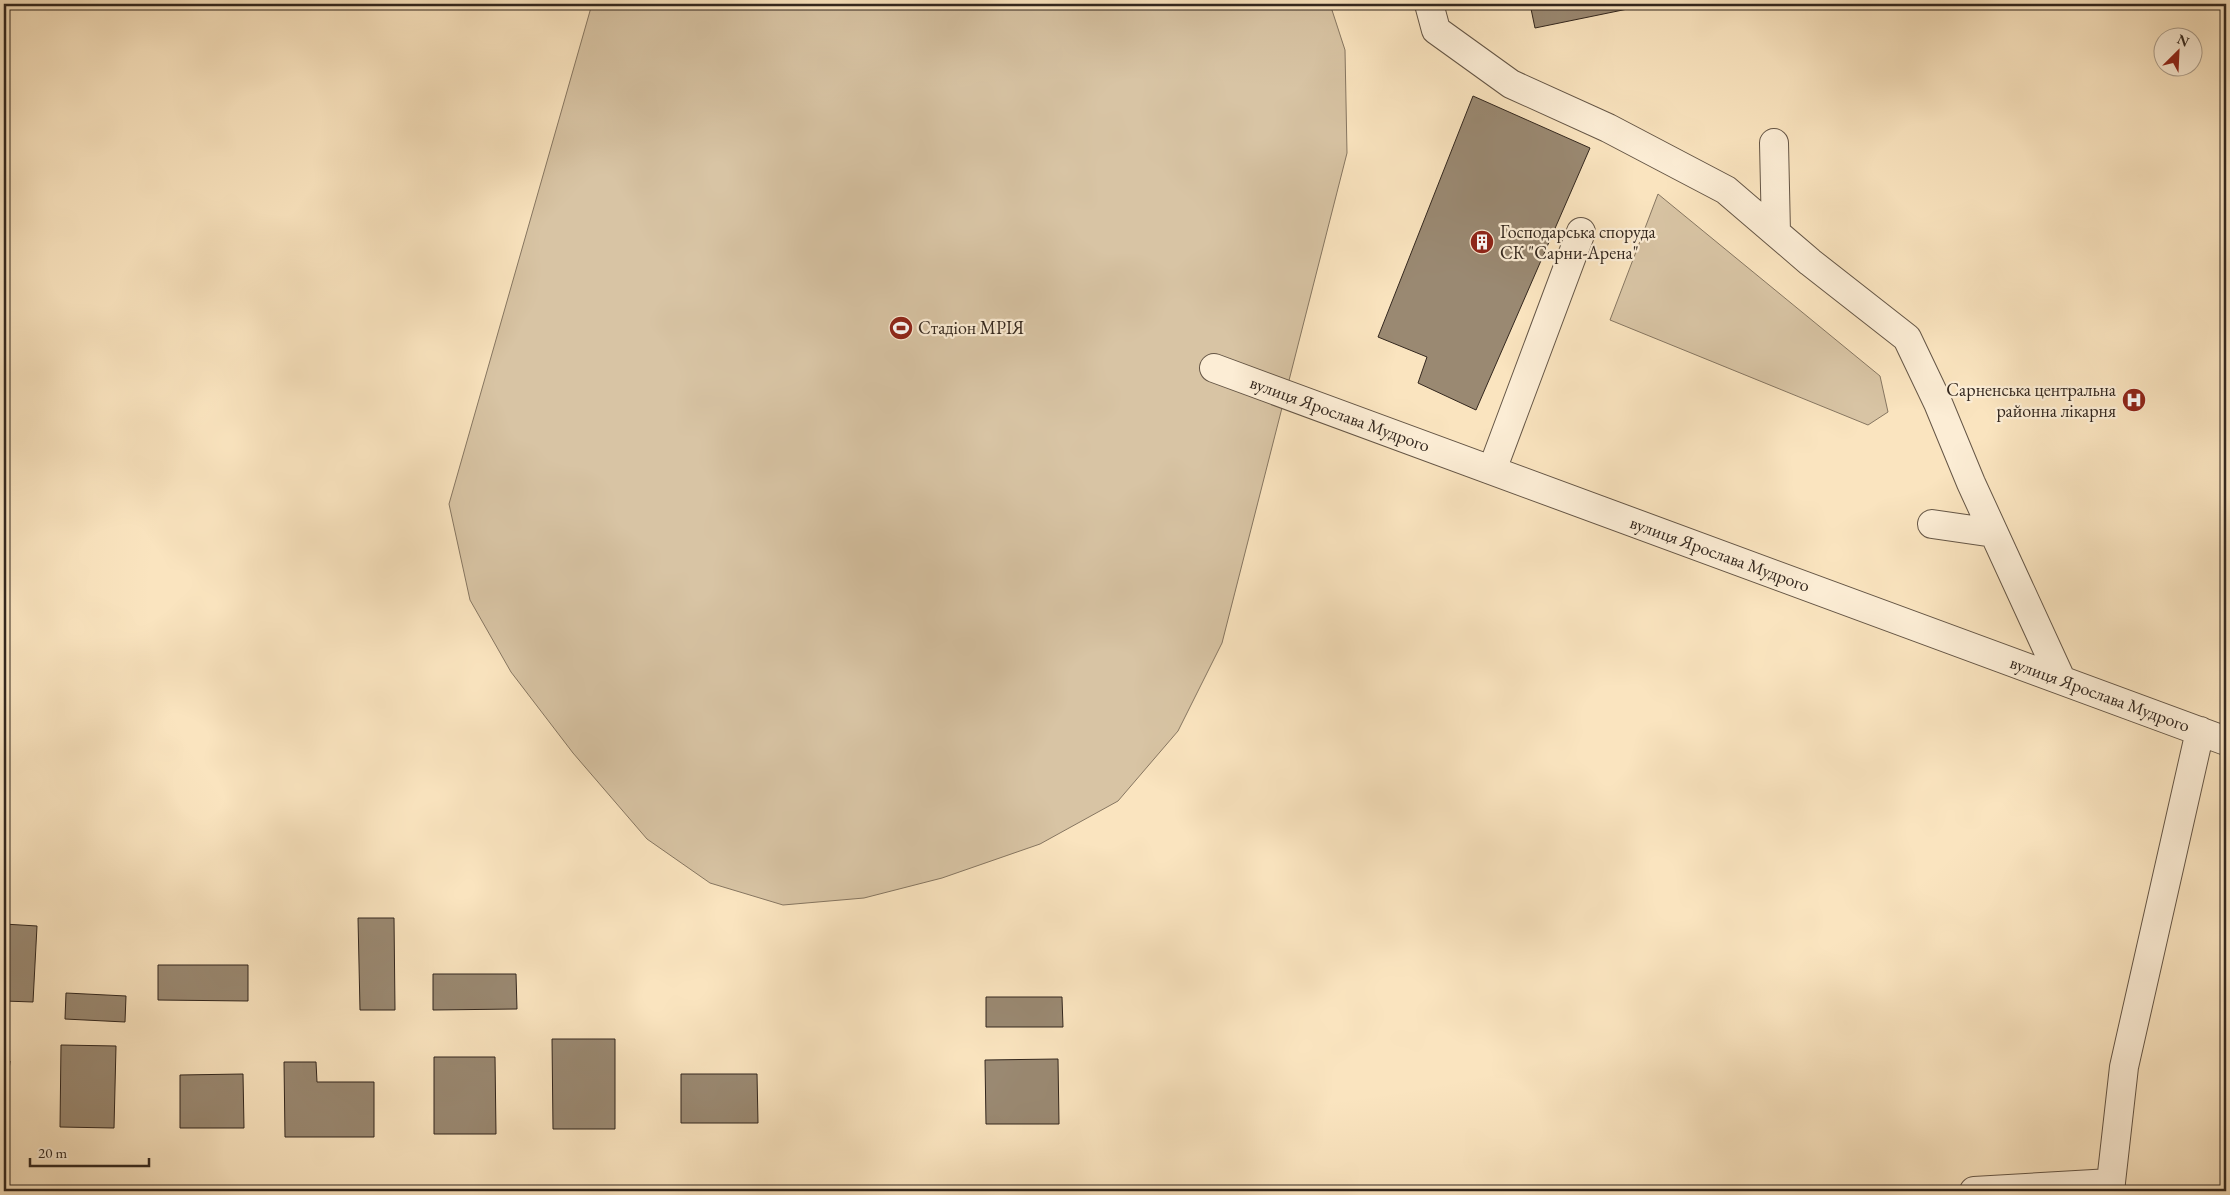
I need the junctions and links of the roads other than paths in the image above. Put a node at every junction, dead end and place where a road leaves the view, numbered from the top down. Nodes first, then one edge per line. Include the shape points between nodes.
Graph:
1 (1429, 4) edge
2 (1774, 143) dead end
3 (1581, 232) dead end
4 (1776, 233) junction
5 (1214, 368) dead end
6 (1492, 470) junction
7 (1932, 524) dead end
8 (1994, 533) junction
9 (2061, 679) junction
10 (2200, 731) junction
11 (2226, 741) edge
12 (2110, 1187) edge
13 (1974, 1191) edge

1 - 4 street via 1436,30 1511,84 1608,128 1726,190
2 - 4 street
3 - 6 street
4 - 8 street via 1907,338
5 - 6 street, вулиця Ярослава Мудрого
6 - 9 street, вулиця Ярослава Мудрого
7 - 8 street
8 - 9 street
9 - 10 street, вулиця Ярослава Мудрого
10 - 11 street, вулиця Ярослава Мудрого
10 - 12 street via 2124,1067
12 - 13 street

